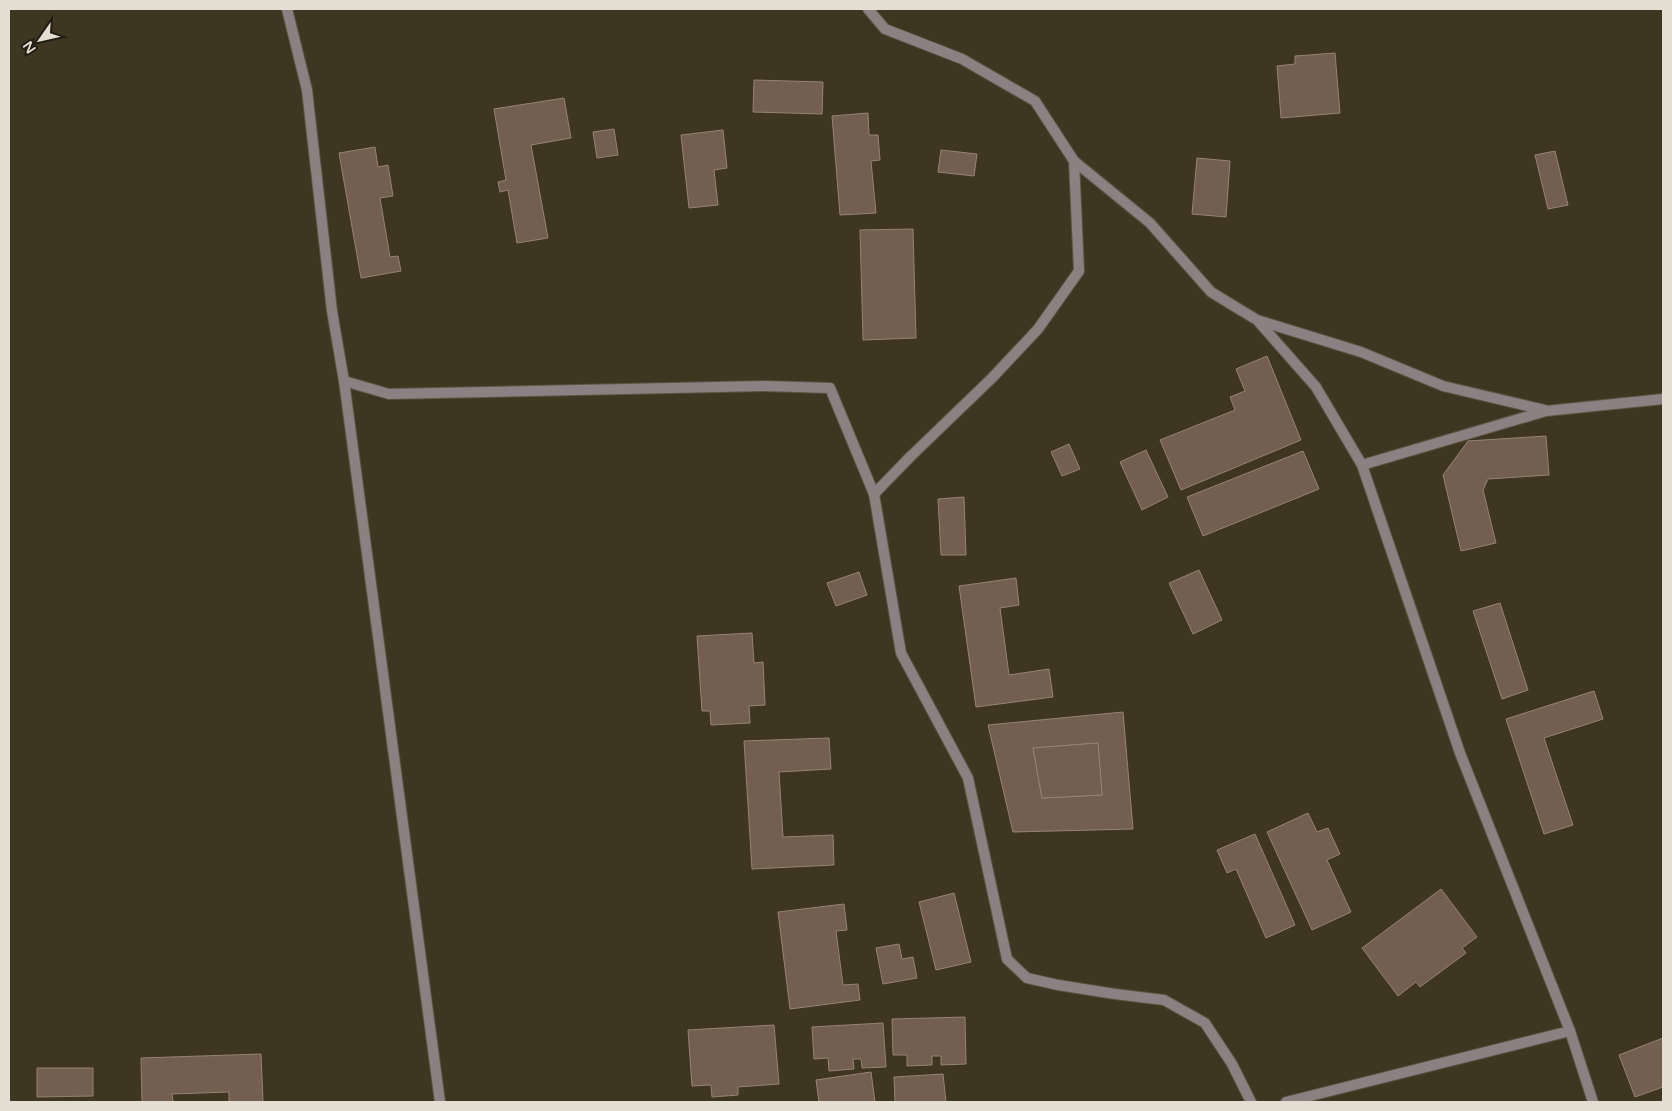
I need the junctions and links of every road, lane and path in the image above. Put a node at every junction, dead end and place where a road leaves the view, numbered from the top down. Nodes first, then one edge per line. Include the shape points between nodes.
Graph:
1 (286, 9) edge
2 (868, 9) edge
3 (1074, 161) junction
4 (1257, 320) junction
5 (344, 381) junction
6 (1663, 399) edge
7 (1546, 411) junction
8 (1362, 465) junction
9 (874, 494) junction
10 (1570, 1031) junction
11 (440, 1102) edge
12 (1251, 1102) edge
13 (1286, 1102) edge
14 (1593, 1102) edge

1 - 5 street via 307,90 332,311
2 - 3 street via 885,29 962,59 1035,101
3 - 4 street via 1150,223 1211,292
3 - 9 street via 1079,271 1038,328
4 - 7 street via 1361,352 1443,386
4 - 8 street via 1316,387
5 - 9 street via 389,394 764,386 830,388
5 - 11 street
6 - 7 street
7 - 8 street
8 - 10 street via 1460,752
9 - 12 street via 901,652 968,778 1007,959 1027,978 1164,1000 1205,1023 1232,1064
10 - 13 street
10 - 14 street

